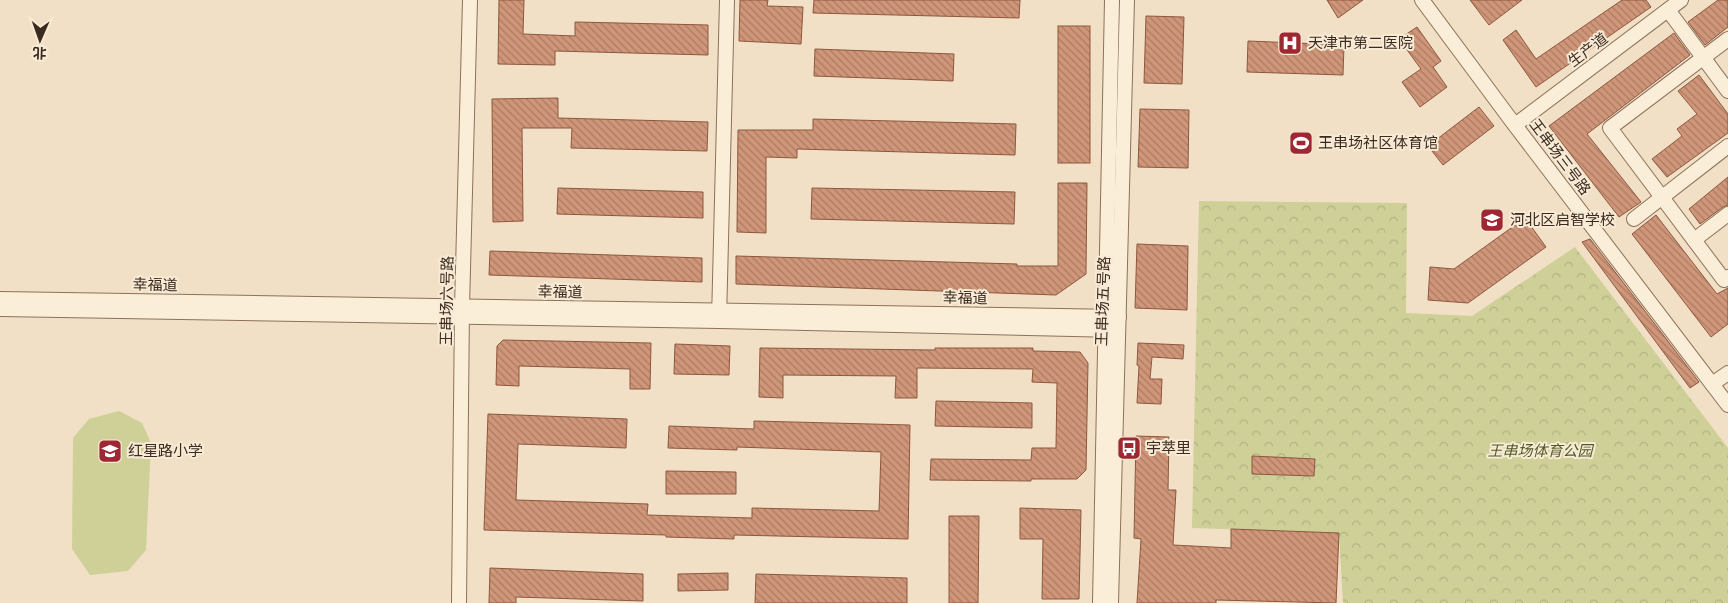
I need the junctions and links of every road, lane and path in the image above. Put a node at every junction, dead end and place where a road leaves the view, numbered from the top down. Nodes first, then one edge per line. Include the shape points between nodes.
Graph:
1 (470, 0) edge
2 (726, 0) edge
3 (1112, 0) edge
4 (1126, 0) edge
5 (1422, 0) edge
6 (1681, 0) edge
7 (1668, 10) junction
8 (1728, 39) edge
9 (1704, 58) junction
10 (1728, 91) edge
11 (1515, 125) junction
12 (1728, 146) edge
13 (1662, 198) junction
14 (1728, 214) edge
15 (1634, 219) dead end
16 (1694, 240) junction
17 (1728, 277) edge
18 (0, 299) edge
19 (0, 308) edge
20 (462, 311) junction
21 (719, 316) junction
22 (1112, 323) junction
23 (1728, 373) edge
24 (1712, 384) junction
25 (1728, 405) edge
26 (459, 603) edge
27 (1100, 603) edge
28 (1111, 603) edge

1 - 20 street, 王串场六号路
2 - 21 street
3 - 22 street, 王串场五号路
4 - 22 street, 王串场五号路
5 - 11 street, 王串场三号路
6 - 7 street, 生产道
7 - 9 street
7 - 11 street, 生产道
8 - 9 street
9 - 10 street
9 - 13 street via 1610,128
11 - 24 street, 王串场三号路
12 - 13 street
13 - 15 street
13 - 16 street
14 - 16 street
16 - 17 street via 1724,280
18 - 20 street, 幸福道
19 - 20 street, 幸福道
20 - 21 street, 幸福道
20 - 26 street, 王串场六号路
21 - 22 street, 幸福道
22 - 27 street, 王串场五号路
22 - 28 street, 王串场五号路
23 - 24 street
24 - 25 street, 王串场三号路

